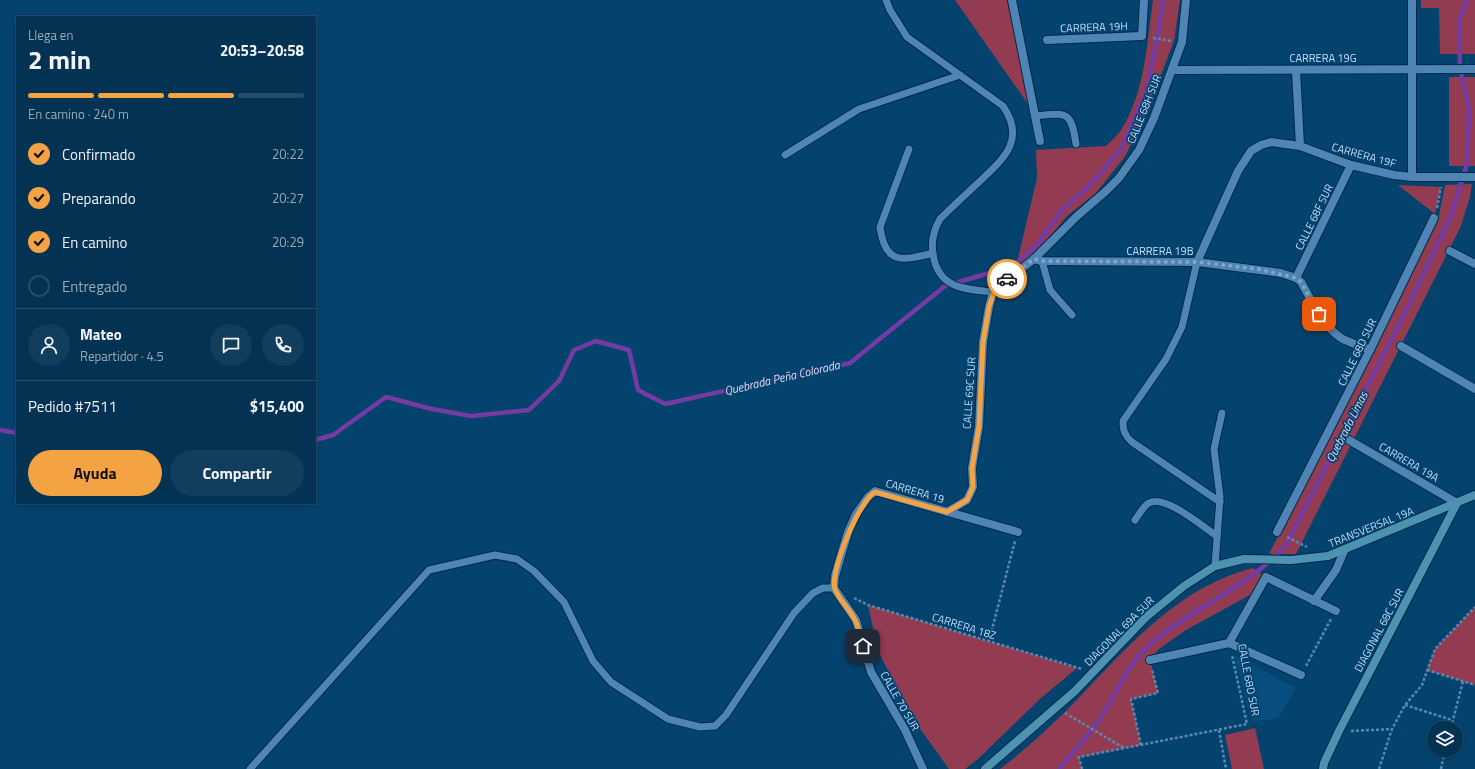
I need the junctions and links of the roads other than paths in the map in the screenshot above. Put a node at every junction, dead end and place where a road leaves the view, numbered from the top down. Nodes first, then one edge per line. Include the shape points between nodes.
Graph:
1 (886, 0) edge
2 (1012, 0) edge
3 (1144, 0) edge
4 (1186, 0) edge
5 (1412, 0) edge
6 (1047, 40) dead end
7 (1412, 69) junction
8 (1475, 69) edge
9 (1172, 70) junction
10 (1296, 70) junction
11 (960, 75) junction
12 (1035, 116) junction
13 (1040, 141) dead end
14 (1076, 144) dead end
15 (1300, 146) junction
16 (909, 149) dead end
17 (785, 155) dead end
18 (1351, 165) junction
19 (1412, 177) junction
20 (1475, 177) edge
21 (1434, 218) road end
22 (1450, 251) dead end
23 (933, 253) junction
24 (1038, 260) junction
25 (1197, 262) junction
26 (1475, 264) edge
27 (1296, 278) junction
28 (994, 292) junction
29 (1072, 315) dead end
30 (1401, 346) dead end
31 (1370, 350) junction
32 (1475, 389) edge
33 (1222, 413) dead end
34 (1349, 440) dead end
35 (1475, 495) edge
36 (1220, 502) junction
37 (1457, 503) junction
38 (947, 512) junction
39 (1135, 520) dead end
40 (1018, 532) road end
41 (1277, 532) dead end
42 (1217, 536) junction
43 (1346, 549) junction
44 (1291, 560) joint
45 (1215, 566) junction
46 (834, 588) junction
47 (1314, 600) junction
48 (1336, 611) road end
49 (1229, 643) junction
50 (1150, 660) road end
51 (1302, 675) road end
52 (250, 769) edge
53 (923, 769) edge
54 (985, 769) edge
55 (1323, 769) edge

1 - 11 lane via 907,37
2 - 12 street
3 - 6 street, CARRERA 19H via 1146,36
4 - 9 street, CALLE 68H SUR via 1182,42
5 - 7 street
7 - 8 street, CARRERA 19G
7 - 10 street, CARRERA 19G
7 - 19 street
9 - 10 street, CARRERA 19G
9 - 24 street, CALLE 68H SUR via 1154,118 1130,165 1106,191 1076,217
10 - 15 street
11 - 17 lane via 860,109
11 - 23 lane via 1003,106 1009,114 1013,134 1004,158 940,219 934,229
12 - 13 street
12 - 14 lane via 1060,114 1068,118 1073,123
15 - 18 street, CARRERA 19F
15 - 25 street, CARRERA 19F via 1271,142 1251,151 1238,171
16 - 23 lane via 880,227 881,238 886,250 897,259 907,260
18 - 19 street, CARRERA 19F
18 - 27 street, CALLE 68F SUR
19 - 20 street, CARRERA 19F
21 - 31 street, CALLE 68D SUR
22 - 26 street
23 - 28 lane via 935,267 944,280 958,287
24 - 25 street, CARRERA 19B
24 - 28 street via 1005,281
24 - 29 lane via 1050,290
25 - 27 street, CARRERA 19B via 1258,269
25 - 36 lane via 1182,327 1166,359 1123,421 1123,430 1132,442
27 - 31 street via 1334,332 1347,341
28 - 38 street, CALLE 69C SUR via 983,342 979,426 972,468 973,487 967,500
30 - 32 street
31 - 41 street, CALLE 68D SUR
33 - 36 lane via 1214,449
34 - 37 street, CARRERA 19A
35 - 37 street, TRANSVERSAL 19A
36 - 42 lane
37 - 43 street, TRANSVERSAL 19A
37 - 55 street, DIAGONAL 68C SUR via 1339,731
38 - 40 street, CARRERA 19
38 - 46 street, CARRERA 19 via 875,492 868,496 848,532
39 - 42 lane via 1148,503 1156,500 1166,502
42 - 45 lane
43 - 44 street, TRANSVERSAL 19A via 1325,557
43 - 47 street via 1336,570
44 - 45 street, DIAGONAL 69A SUR via 1244,559
45 - 54 street, DIAGONAL 69A SUR via 1164,601 1056,708
46 - 52 lane via 823,588 813,593 794,613 726,715 715,726 700,727 668,719 611,682 593,661 564,602 534,571 517,559 495,554 428,570
46 - 53 street, CALLE 70 SUR via 856,620 871,672 905,730
47 - 48 street
47 - 49 street, CALLE 68D SUR via 1266,578
49 - 50 street
49 - 51 street

